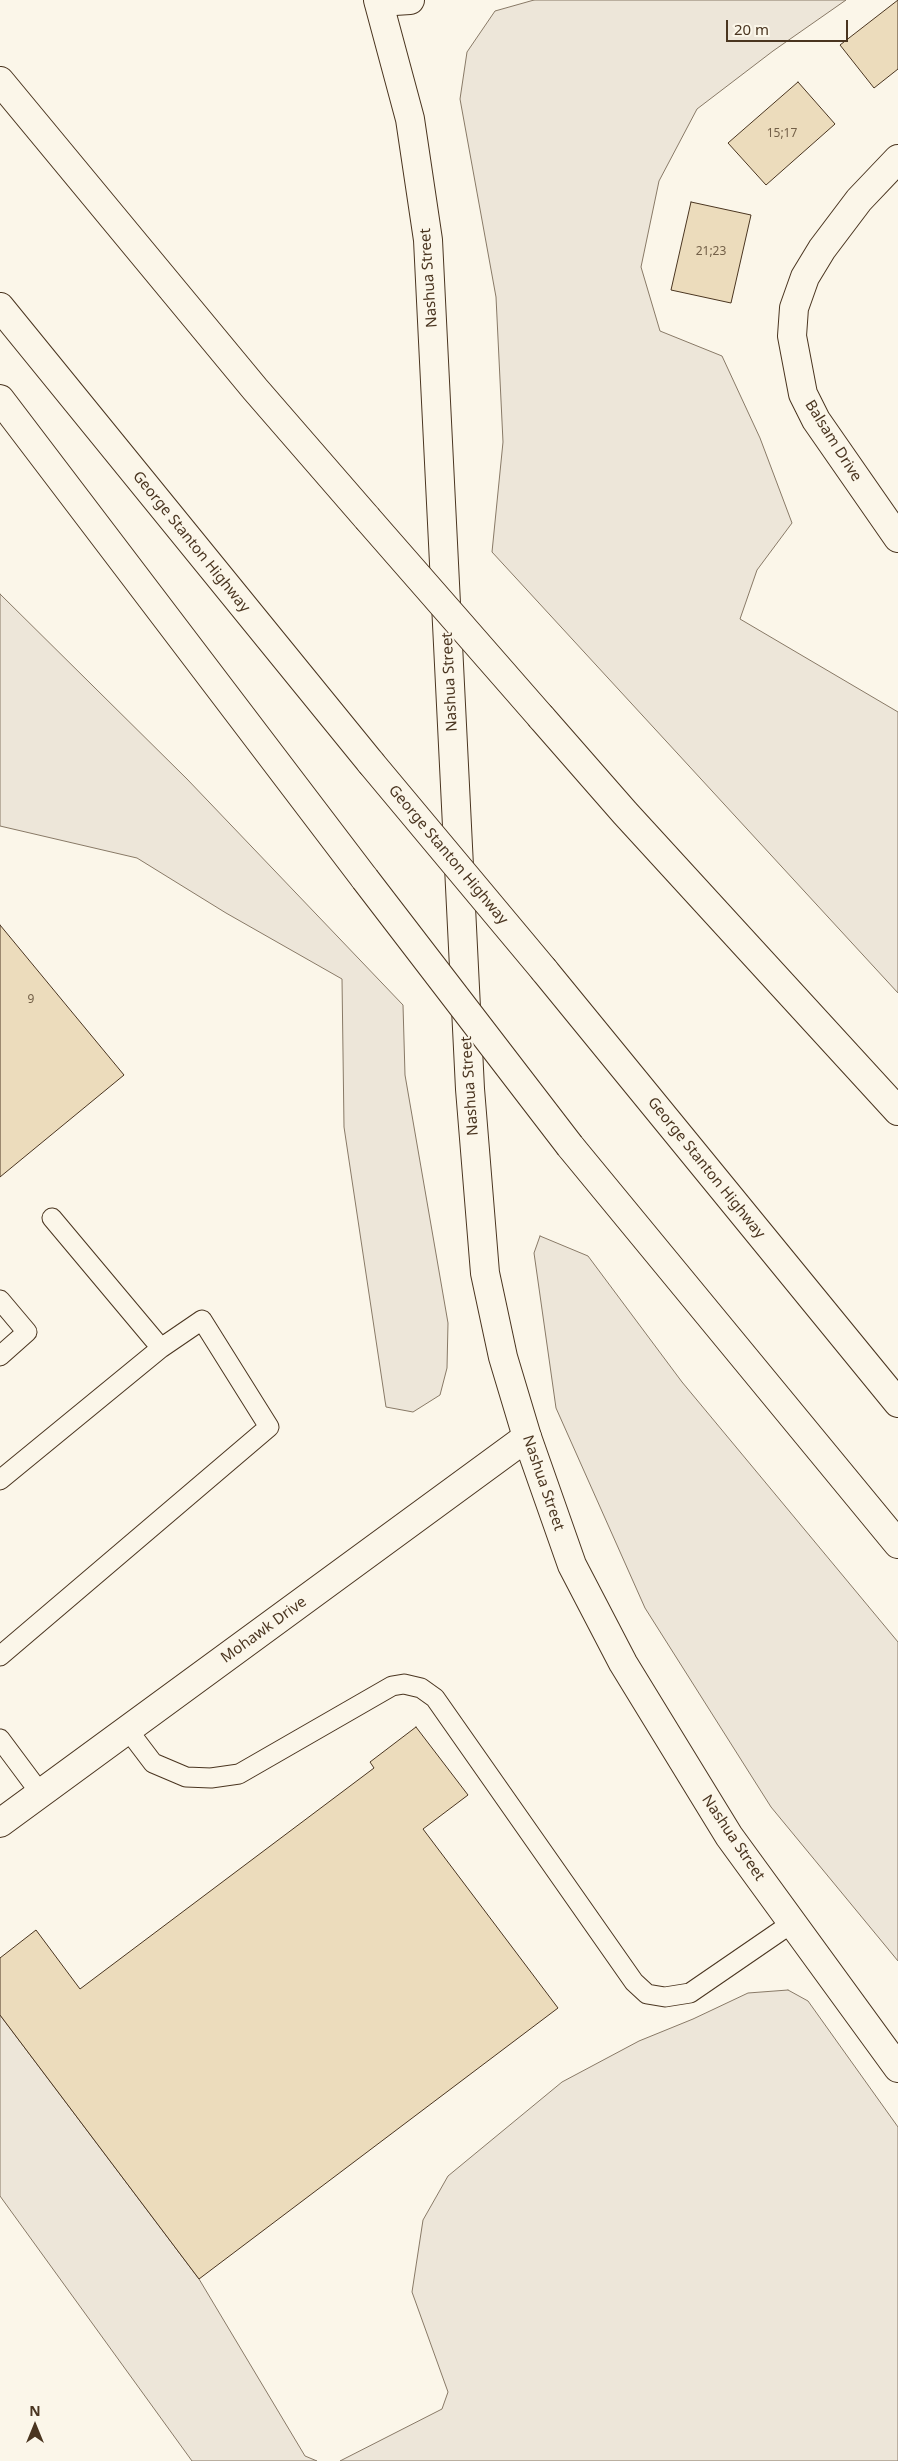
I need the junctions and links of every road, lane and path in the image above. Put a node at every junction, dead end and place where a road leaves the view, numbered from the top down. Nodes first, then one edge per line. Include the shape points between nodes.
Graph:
1 (410, 0) edge
2 (379, 1) edge
3 (0, 81) edge
4 (898, 158) edge
5 (0, 307) edge
6 (0, 399) edge
7 (898, 538) edge
8 (898, 1111) edge
9 (52, 1218) dead end
10 (0, 1300) edge
11 (161, 1348) junction
12 (0, 1356) edge
13 (898, 1403) edge
14 (527, 1437) junction
15 (0, 1480) edge
16 (898, 1544) edge
17 (0, 1656) edge
18 (128, 1730) junction
19 (0, 1739) edge
20 (41, 1794) junction
21 (0, 1823) edge
22 (792, 1923) junction
23 (898, 2068) edge

1 - 2 main road
2 - 14 main road, Nashua Street via 410,119 428,240 470,1089 485,1273 503,1357
3 - 8 main road, bridge via 367,518 625,813
4 - 7 main road, Balsam Drive via 859,200 822,248 805,277 794,308 792,336 803,394 816,420
5 - 13 main road, George Stanton Highway, bridge
6 - 16 main road, bridge via 570,1146
9 - 11 lane
10 - 12 lane via 27,1332
11 - 15 lane
11 - 17 lane via 202,1320 268,1427
14 - 18 main road, Mohawk Drive
14 - 22 main road, Nashua Street via 572,1565 623,1663 730,1836
18 - 20 main road, Mohawk Drive
18 - 22 lane via 153,1764 167,1771 186,1777 239,1774 392,1686 404,1684 421,1688 435,1698 634,1982 647,1994 665,1997 690,1993
19 - 20 lane
20 - 21 main road, Mohawk Drive
22 - 23 main road, Nashua Street

